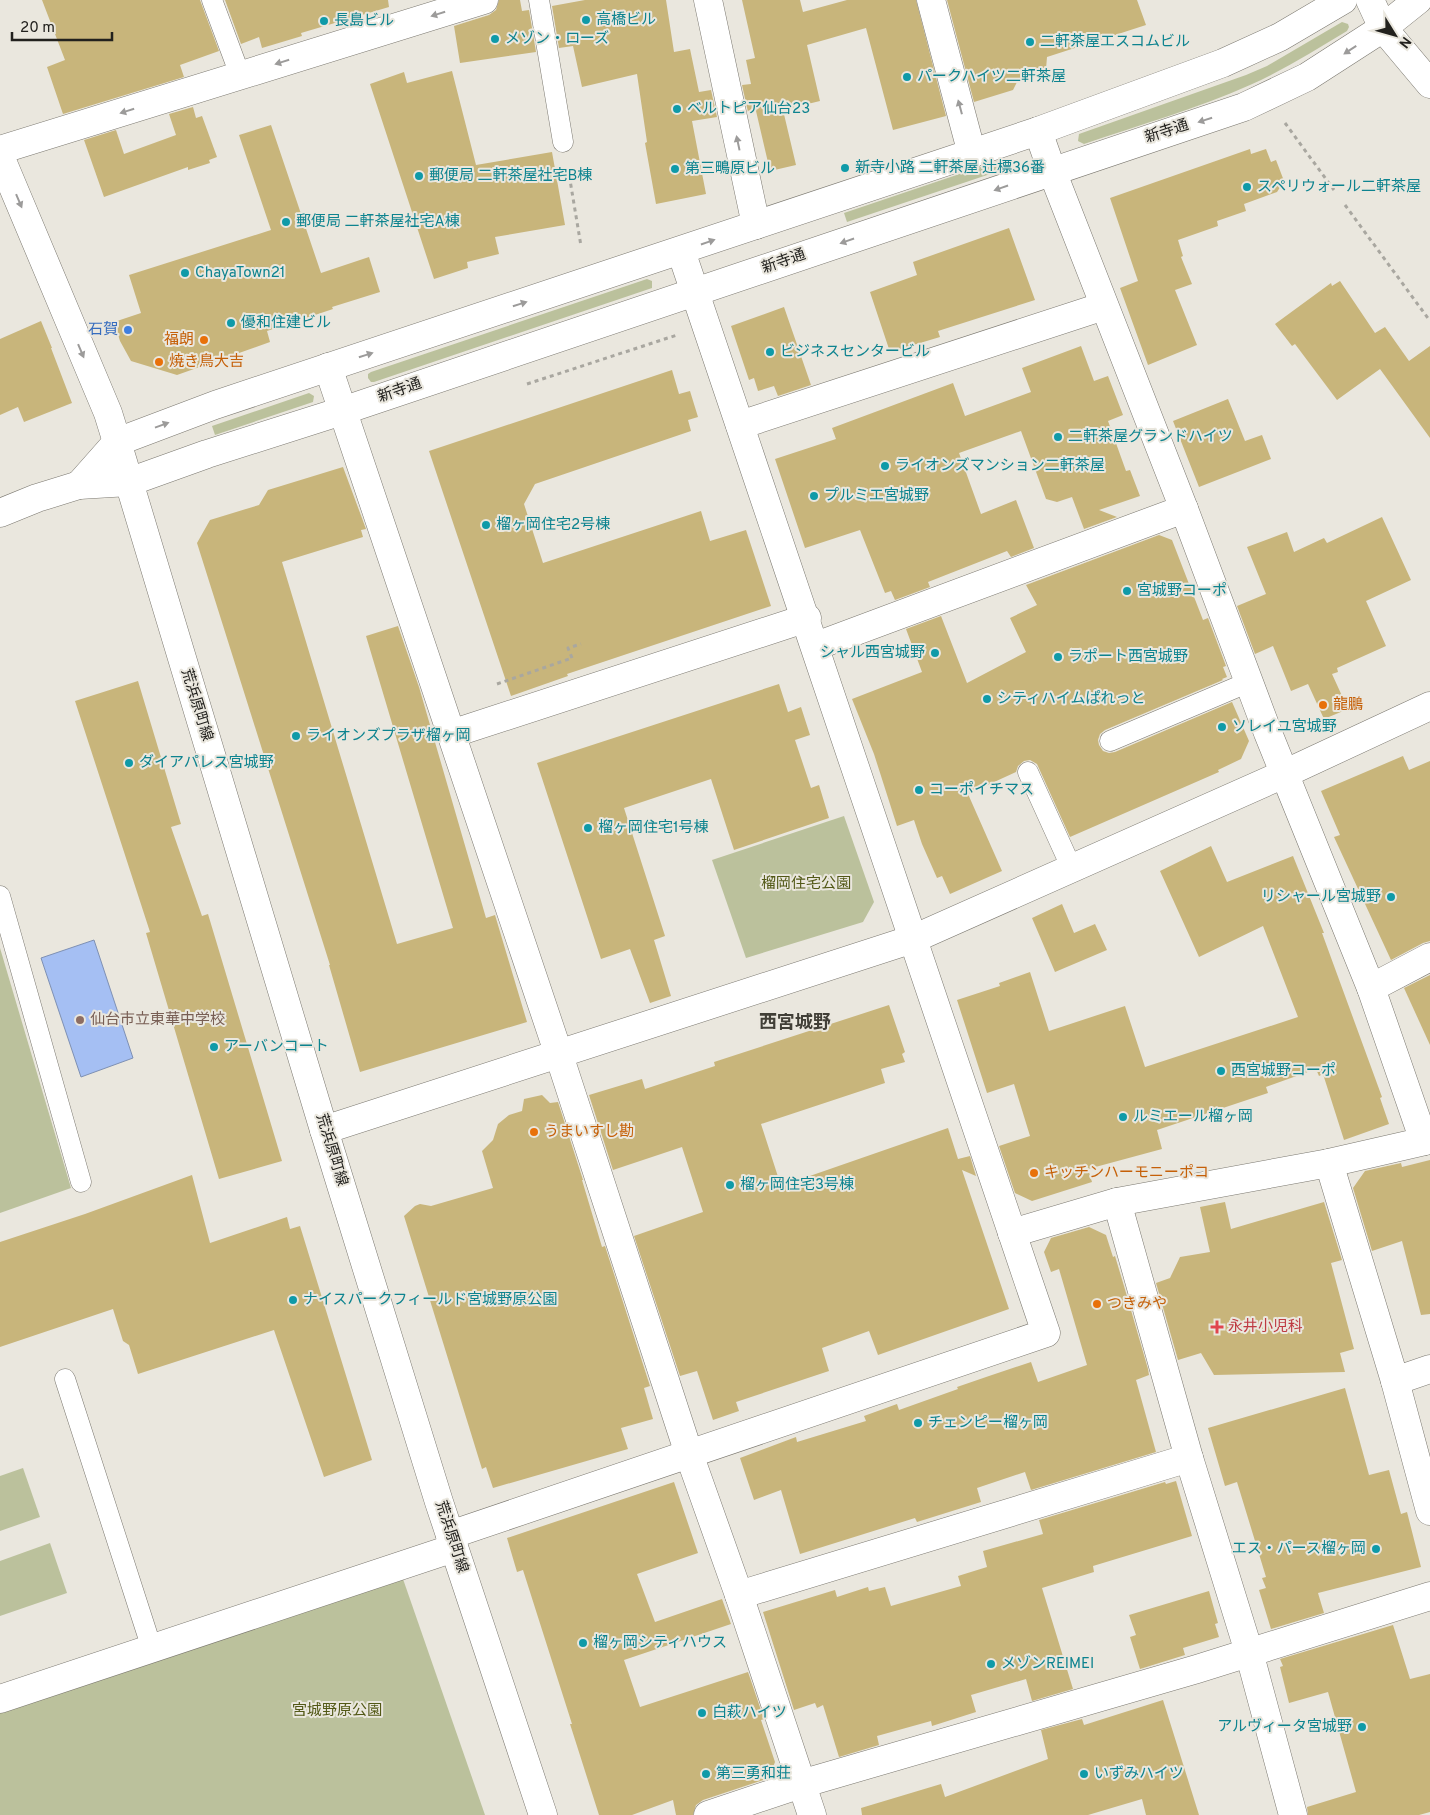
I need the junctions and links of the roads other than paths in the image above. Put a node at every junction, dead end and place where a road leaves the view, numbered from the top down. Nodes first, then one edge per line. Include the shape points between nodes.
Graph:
1 (212, 0) edge
2 (484, 0) edge
3 (539, 0) edge
4 (708, 0) edge
5 (931, 0) edge
6 (1343, 0) edge
7 (1370, 0) edge
8 (1418, 0) edge
9 (1383, 28) junction
10 (240, 75) junction
11 (1430, 84) edge
12 (1038, 131) junction
13 (563, 142) road end
14 (972, 154) junction
15 (0, 157) edge
16 (1052, 171) junction
17 (756, 225) junction
18 (681, 251) junction
19 (695, 292) junction
20 (1104, 306) junction
21 (328, 368) junction
22 (342, 411) junction
23 (740, 425) junction
24 (117, 442) junction
25 (129, 482) junction
26 (79, 485) junction
27 (1184, 509) junction
28 (0, 513) edge
29 (807, 618) junction
30 (816, 646) junction
31 (1248, 682) junction
32 (1430, 706) edge
33 (451, 734) junction
34 (1110, 741) dead end
35 (1028, 772) dead end
36 (1284, 774) junction
37 (1072, 869) junction
38 (0, 896) edge
39 (913, 939) junction
40 (1430, 957) edge
41 (1371, 988) junction
42 (559, 1055) junction
43 (324, 1130) junction
44 (1427, 1140) edge
45 (1329, 1163) junction
46 (80, 1182) dead end
47 (1117, 1202) junction
48 (1012, 1233) junction
49 (1430, 1369) edge
50 (65, 1379) dead end
51 (1395, 1380) junction
52 (689, 1454) junction
53 (1188, 1458) junction
54 (1430, 1511) edge
55 (452, 1542) junction
56 (739, 1594) junction
57 (1430, 1596) edge
58 (152, 1649) junction
59 (1249, 1652) junction
60 (0, 1699) edge
61 (801, 1784) junction
62 (542, 1815) edge
63 (708, 1815) edge
64 (812, 1815) edge
65 (1293, 1815) edge

1 - 10 lane
2 -> 10 street
3 - 13 lane
17 -> 4 street
14 -> 5 street
6 - 12 street via 1280,37 1222,63
7 - 9 street
8 - 9 street, 新寺通
9 - 11 street
9 -> 16 street, 新寺通 via 1308,77 1244,107
10 -> 15 street
12 - 14 street
12 - 16 street
14 - 17 street
15 -> 24 street, 荒浜原町線 via 108,413
16 -> 19 street, 新寺通
16 - 20 street
18 -> 17 street
18 - 19 street
21 -> 18 street
19 - 22 street, 新寺通
19 - 23 street
20 - 23 street
20 - 27 street
21 - 22 street
24 -> 21 street
22 - 25 street, 新寺通
22 - 33 street
23 - 29 street
24 - 25 street, 荒浜原町線
24 - 26 street
25 - 26 street
25 - 43 street, 荒浜原町線
26 - 28 street
27 - 30 street
27 - 31 street
29 - 30 street
29 - 33 street
30 - 39 street
31 - 34 lane
31 - 36 street
32 - 36 street
33 - 42 street
35 - 37 lane
36 - 37 street
36 - 41 street
37 - 39 street
38 - 46 lane
39 - 42 street
39 - 48 street
40 - 41 street
41 - 44 street
42 - 43 street
42 - 52 street
43 - 55 street, 荒浜原町線
44 - 45 street
45 - 47 street
45 - 51 street
47 - 48 street
47 - 53 street
48 - 52 street via 1046,1333
49 - 51 street
50 - 58 lane
51 - 54 street
52 - 55 street
52 - 56 street
53 - 56 street
53 - 59 street
55 - 58 street
55 - 62 street, 荒浜原町線
56 - 61 street
57 - 59 street
58 - 60 street
59 - 61 street
59 - 65 street
61 - 63 street
61 - 64 street

